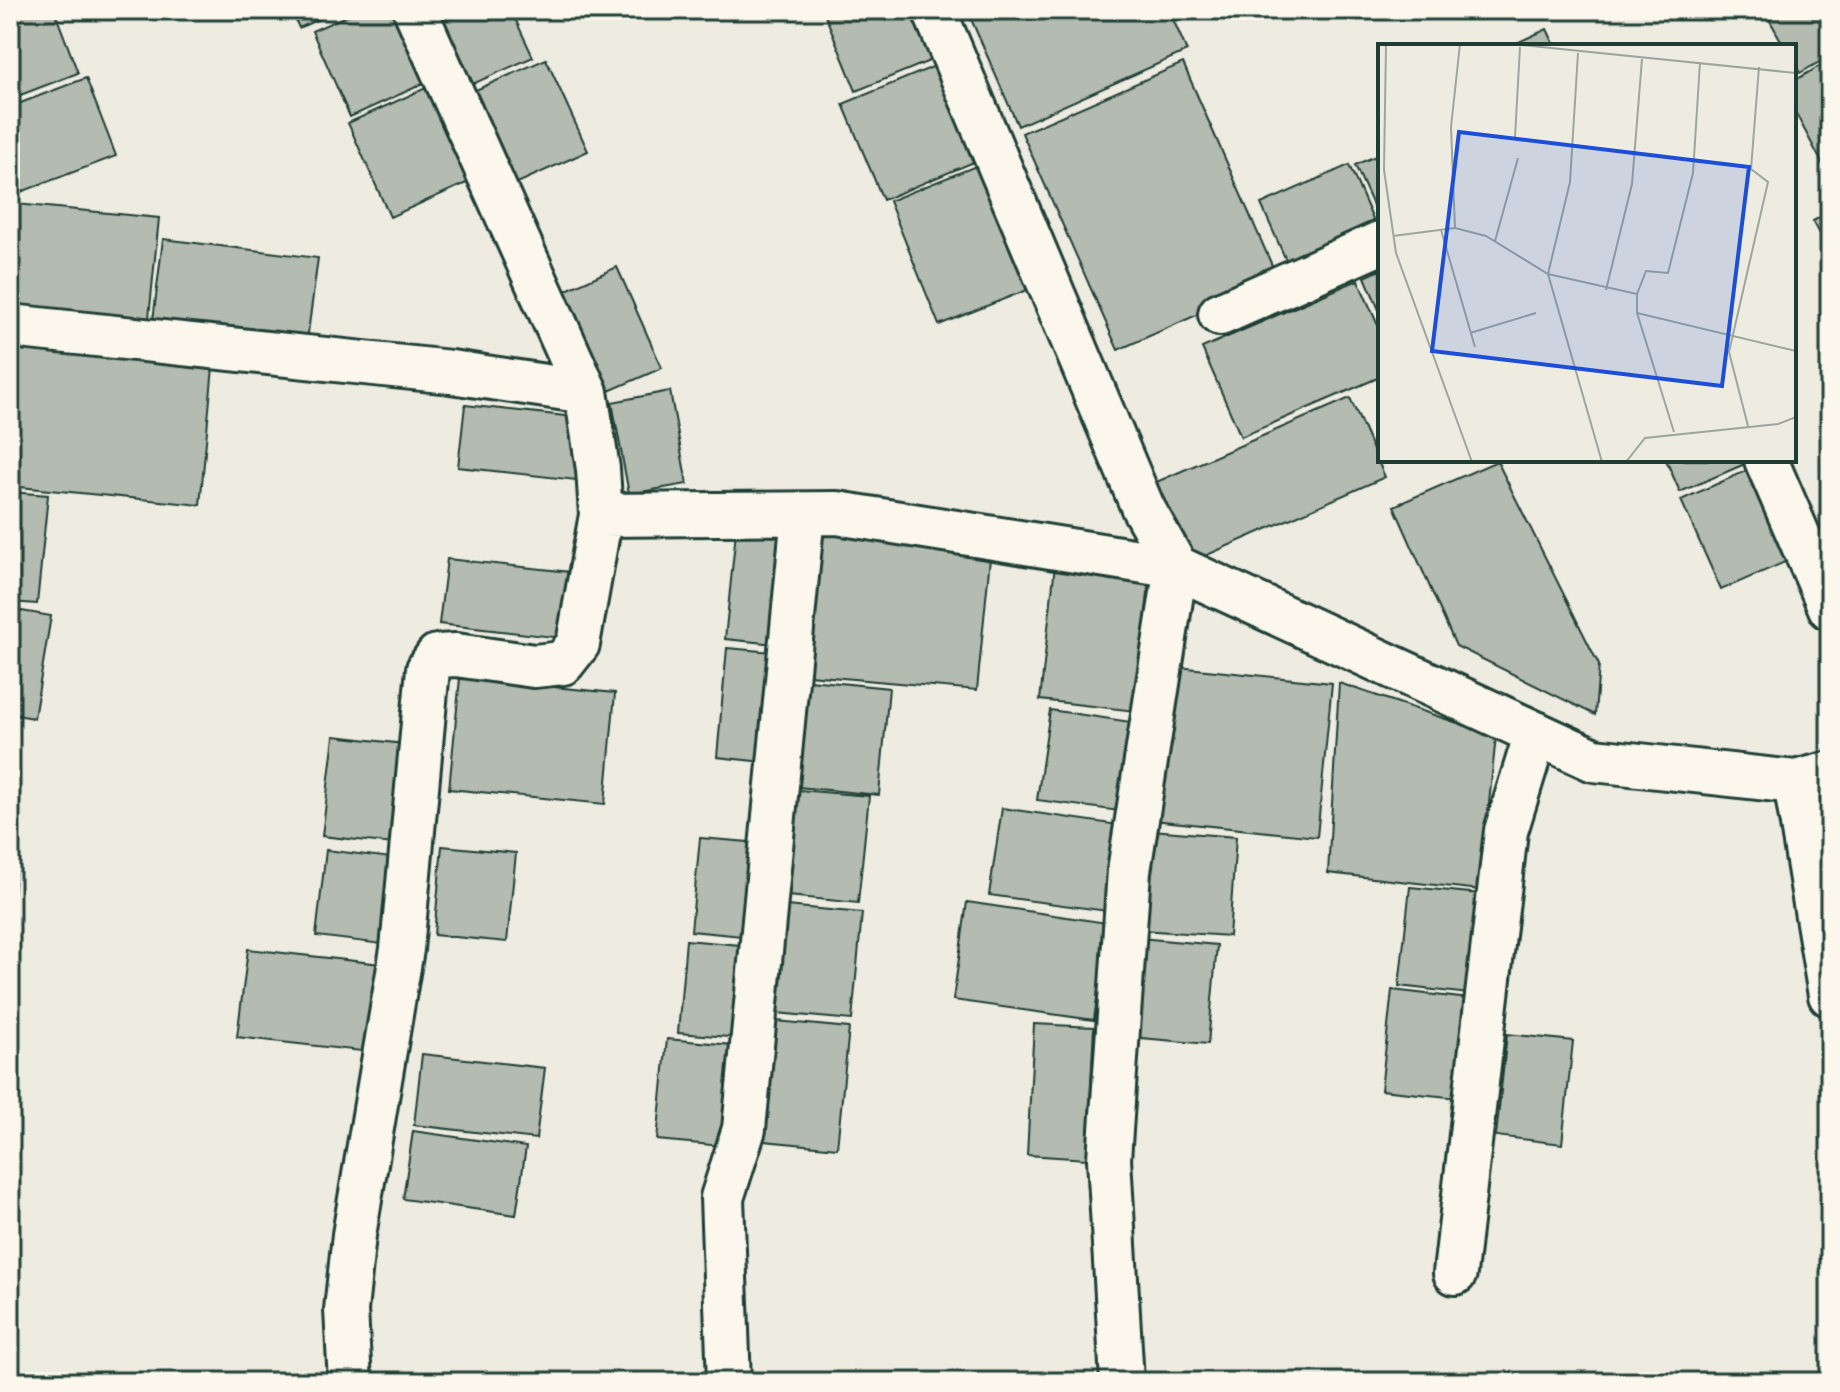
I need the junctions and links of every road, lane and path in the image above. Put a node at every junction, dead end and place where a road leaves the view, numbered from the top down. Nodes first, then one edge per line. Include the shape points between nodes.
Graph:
1 (415, 10) edge
2 (934, 10) edge
3 (1378, 244) edge
4 (1220, 314) dead end
5 (10, 326) edge
6 (586, 392) junction
7 (1767, 462) edge
8 (803, 514) junction
9 (601, 515) junction
10 (1176, 567) junction
11 (1830, 608) edge
12 (1536, 733) junction
13 (1813, 778) edge
14 (1830, 995) edge
15 (1455, 1273) dead end
16 (350, 1382) edge
17 (729, 1382) edge
18 (1122, 1382) edge

1 - 6 street
2 - 10 street via 1143,508
3 - 4 street
5 - 6 street via 451,372
6 - 9 street
7 - 11 street
8 - 9 street
8 - 10 street via 837,513
8 - 17 street via 744,1129 722,1198
9 - 16 street via 578,644 563,663 534,666 456,655 437,656 428,669 402,949 354,1235 346,1310
10 - 12 street
10 - 18 street via 1129,871 1109,1159
12 - 13 street via 1594,760
12 - 15 street via 1506,831
13 - 14 street

